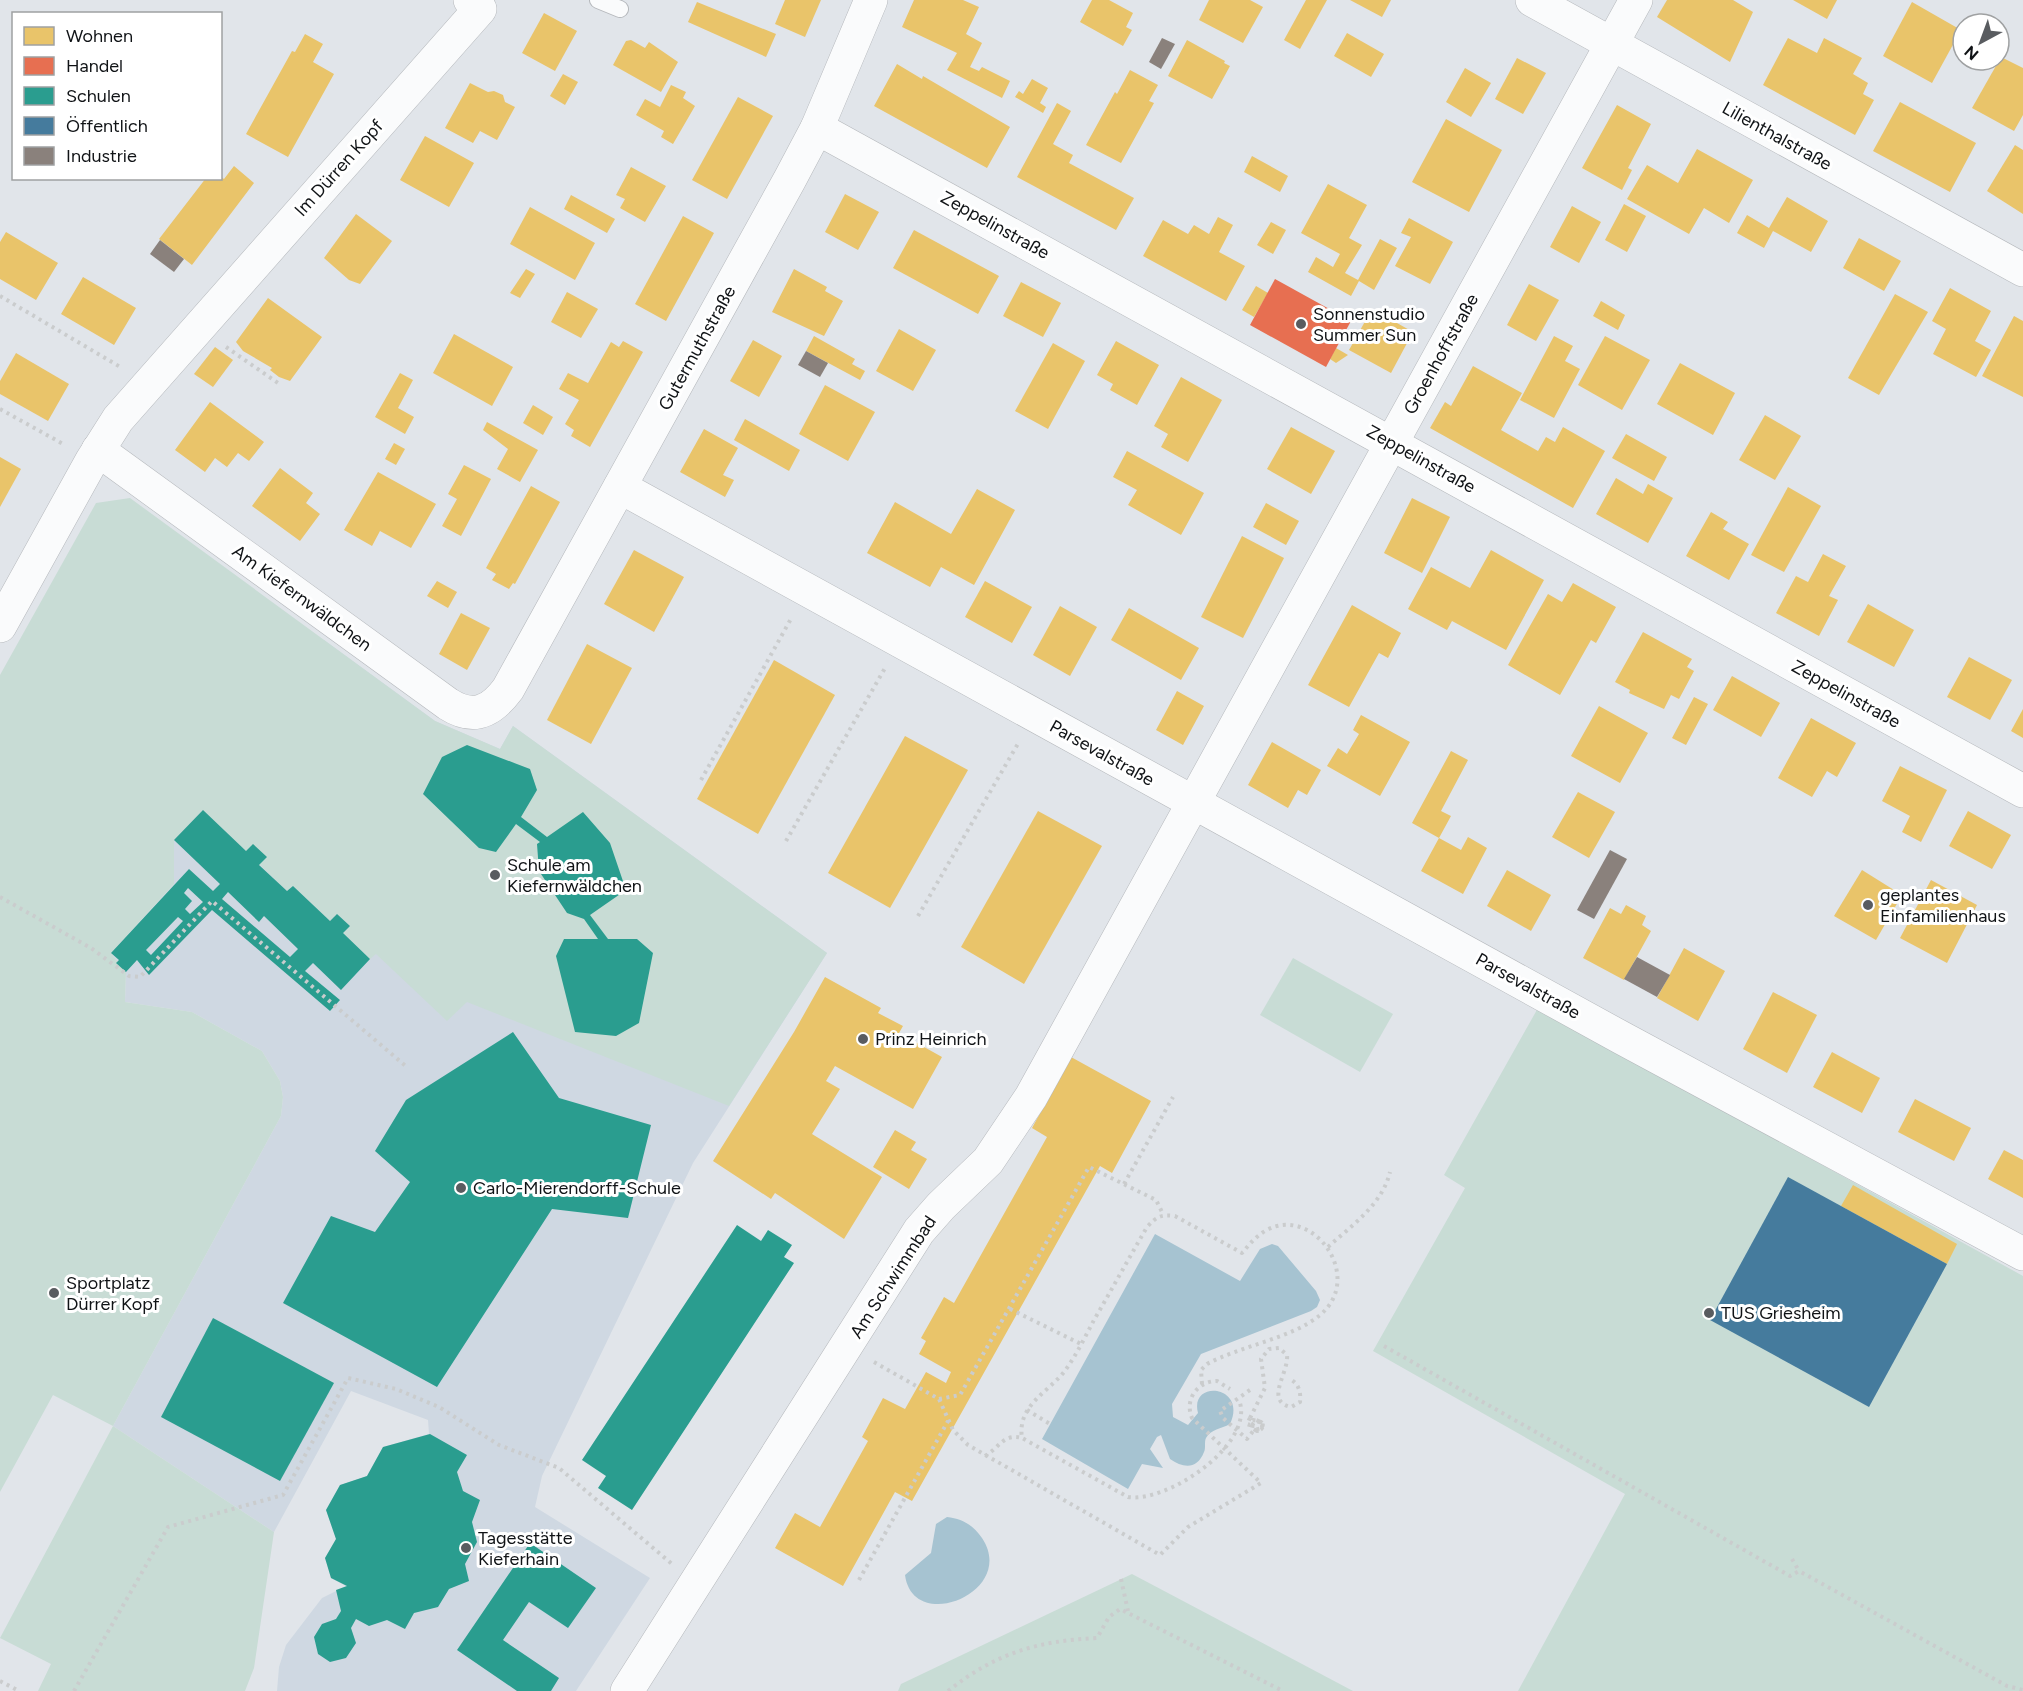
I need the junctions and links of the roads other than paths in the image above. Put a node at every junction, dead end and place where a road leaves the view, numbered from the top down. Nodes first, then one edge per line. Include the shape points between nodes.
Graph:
1 (598, 0) edge
2 (871, 0) edge
3 (1532, 0) edge
4 (1636, 0) edge
5 (479, 3) edge
6 (620, 9) dead end
7 (1611, 45) junction
8 (817, 128) junction
9 (2023, 270) edge
10 (1392, 443) junction
11 (95, 455) junction
12 (620, 487) junction
13 (0, 626) edge
14 (508, 690) joint
15 (2023, 791) edge
16 (1193, 802) junction
17 (2023, 1254) edge
18 (627, 1691) edge

1 - 6 lane
2 - 8 street, Gutermuthstraße
3 - 7 street, Lilienthalstraße
4 - 7 street, Groenhoffstraße
5 - 11 street, Im Dürren Kopf via 149,383 111,428
7 - 9 street, Lilienthalstraße
7 - 10 street, Groenhoffstraße
8 - 10 street, Zeppelinstraße
8 - 12 street, Gutermuthstraße
10 - 15 street, Zeppelinstraße
10 - 16 street, Groenhoffstraße
11 - 13 street, Im Dürren Kopf
11 - 14 street, Am Kiefernwäldchen via 454,708 469,714 484,712
12 - 14 street, Gutermuthstraße
12 - 16 street, Parsevalstraße
16 - 17 street, Parsevalstraße
16 - 18 street, Am Schwimmbad via 1009,1133 988,1161 919,1231

